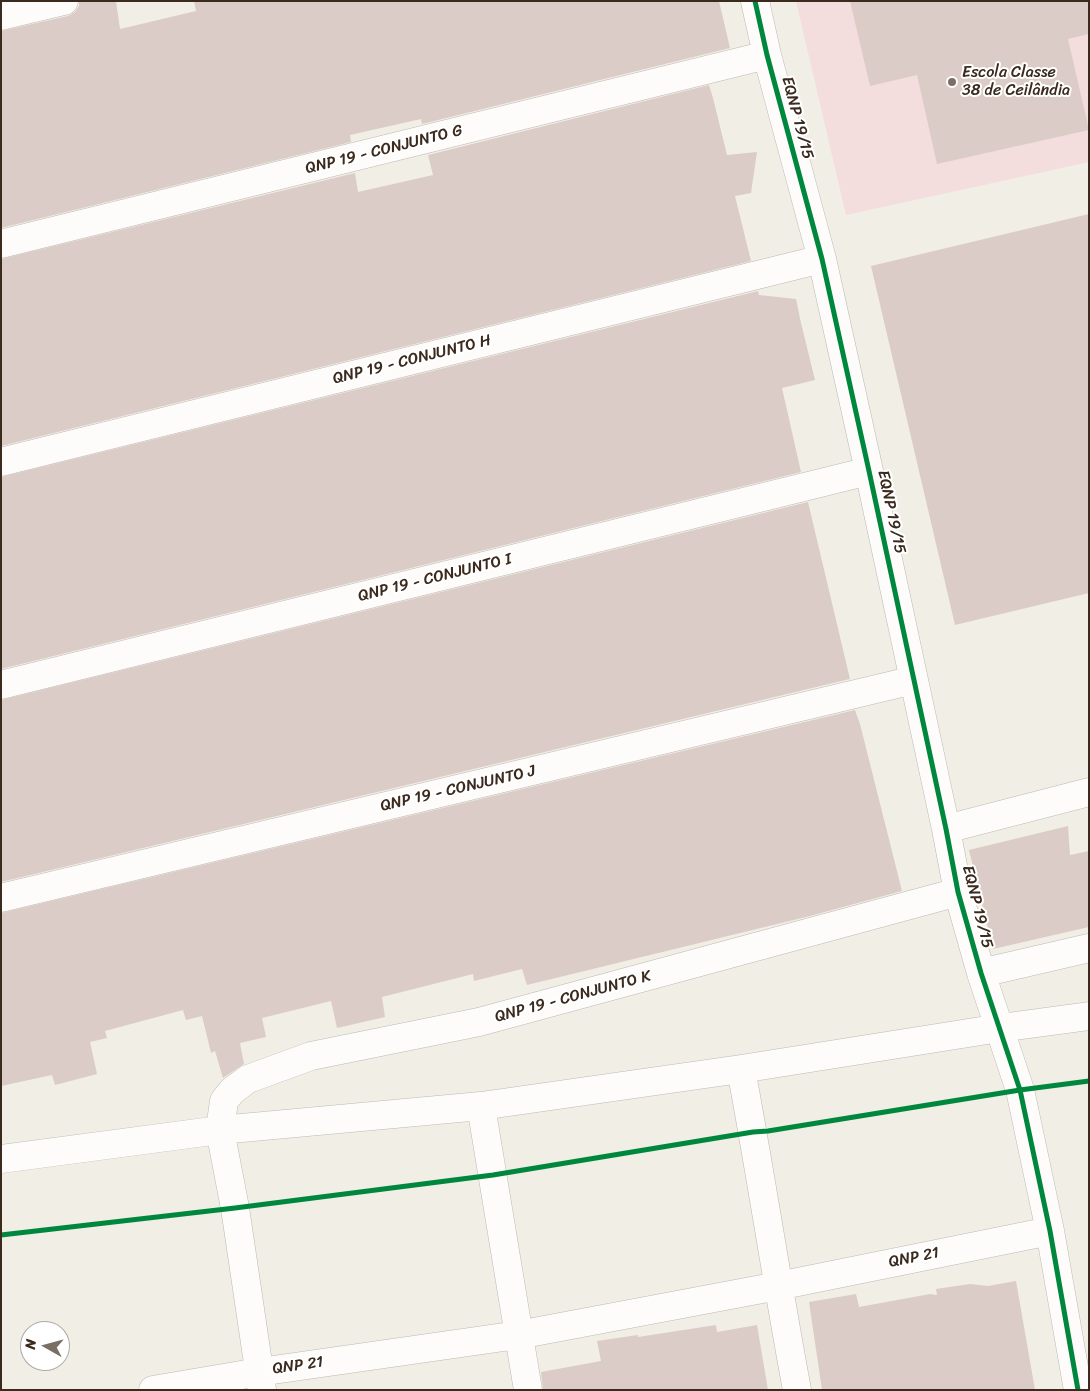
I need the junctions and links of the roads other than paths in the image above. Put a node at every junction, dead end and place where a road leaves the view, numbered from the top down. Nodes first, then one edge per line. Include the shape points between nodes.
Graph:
1 (64, 1) edge
2 (755, 1) edge
3 (1, 16) edge
4 (767, 55) junction
5 (1, 244) edge
6 (822, 259) junction
7 (1, 462) edge
8 (869, 471) junction
9 (914, 680) junction
10 (1, 685) edge
11 (1089, 792) edge
12 (946, 829) junction
13 (958, 892) junction
14 (1, 898) edge
15 (1089, 948) edge
16 (981, 973) junction
17 (1089, 1016) edge
18 (1000, 1028) junction
19 (741, 1069) junction
20 (481, 1106) junction
21 (220, 1130) junction
22 (1, 1159) edge
23 (1050, 1231) junction
24 (778, 1286) junction
25 (518, 1335) junction
26 (261, 1381) edge
27 (153, 1390) edge
28 (528, 1390) edge
29 (797, 1390) edge
30 (1078, 1390) edge

1 - 3 street
2 - 4 street, EQNP 19/15
4 - 5 street, QNP 19 - CONJUNTO G
4 - 6 street, EQNP 19/15
6 - 7 street, QNP 19 - CONJUNTO H
6 - 8 street, EQNP 19/15
8 - 9 street, EQNP 19/15
8 - 10 street, QNP 19 - CONJUNTO I
9 - 12 street, EQNP 19/15
9 - 14 street, QNP 19 - CONJUNTO J
11 - 12 street
12 - 13 street, EQNP 19/15
13 - 16 street, EQNP 19/15
13 - 21 street, QNP 19 - CONJUNTO K via 479,1022 311,1056 248,1078 232,1091 224,1101
15 - 16 street
16 - 18 street, EQNP 19/15
17 - 18 street
18 - 19 street
18 - 23 street, EQNP 19/15 via 1020,1090
19 - 20 street
19 - 24 street
20 - 21 street
20 - 25 street
21 - 22 street
21 - 26 street, QNP 21
23 - 24 street, QNP 21
23 - 30 street, EQNP 19/15
24 - 25 street, QNP 21
24 - 29 street
25 - 26 street, QNP 21
25 - 28 street
26 - 27 street

